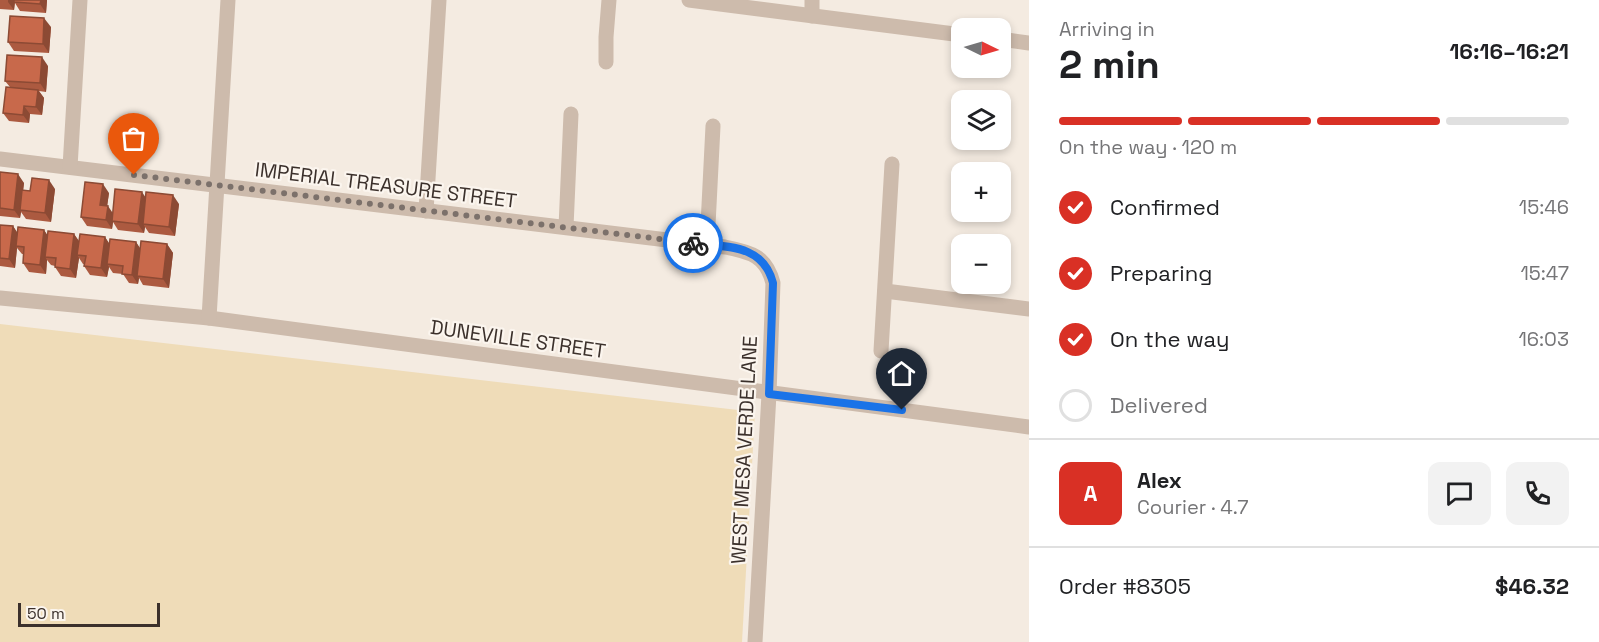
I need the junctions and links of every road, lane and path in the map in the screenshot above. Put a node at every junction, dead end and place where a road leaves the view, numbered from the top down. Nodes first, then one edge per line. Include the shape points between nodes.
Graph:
1 (80, 0) edge
2 (228, 0) edge
3 (439, 0) edge
4 (609, 0) edge
5 (689, 0) edge
6 (812, 8) edge
7 (951, 32) edge
8 (1011, 41) edge
9 (1029, 43) edge
10 (606, 62) dead end
11 (571, 114) dead end
12 (713, 126) dead end
13 (0, 159) edge
14 (892, 164) dead end
15 (70, 167) junction
16 (218, 185) junction
17 (426, 211) junction
18 (566, 227) junction
19 (706, 245) junction
20 (764, 262) joint
21 (885, 291) junction
22 (0, 298) edge
23 (1029, 309) edge
24 (209, 318) junction
25 (881, 351) dead end
26 (769, 394) junction
27 (1029, 427) edge
28 (755, 642) edge

1 - 15 street
2 - 16 street
3 - 17 street
4 - 10 street
5 - 6 street
6 - 7 street
8 - 9 street
11 - 18 street
12 - 19 street
13 - 15 street, IMPERIAL TREASURE STREET
14 - 21 street
15 - 16 street, IMPERIAL TREASURE STREET
16 - 17 street, IMPERIAL TREASURE STREET
16 - 24 street
17 - 18 street, IMPERIAL TREASURE STREET
18 - 19 street, IMPERIAL TREASURE STREET
19 - 20 street, IMPERIAL TREASURE STREET via 743,250
20 - 26 street, WEST MESA VERDE LANE via 773,283
21 - 23 street
21 - 25 street
22 - 24 street, DUNEVILLE STREET
24 - 26 street, DUNEVILLE STREET
26 - 27 street, DUNEVILLE STREET
26 - 28 street, WEST MESA VERDE LANE

